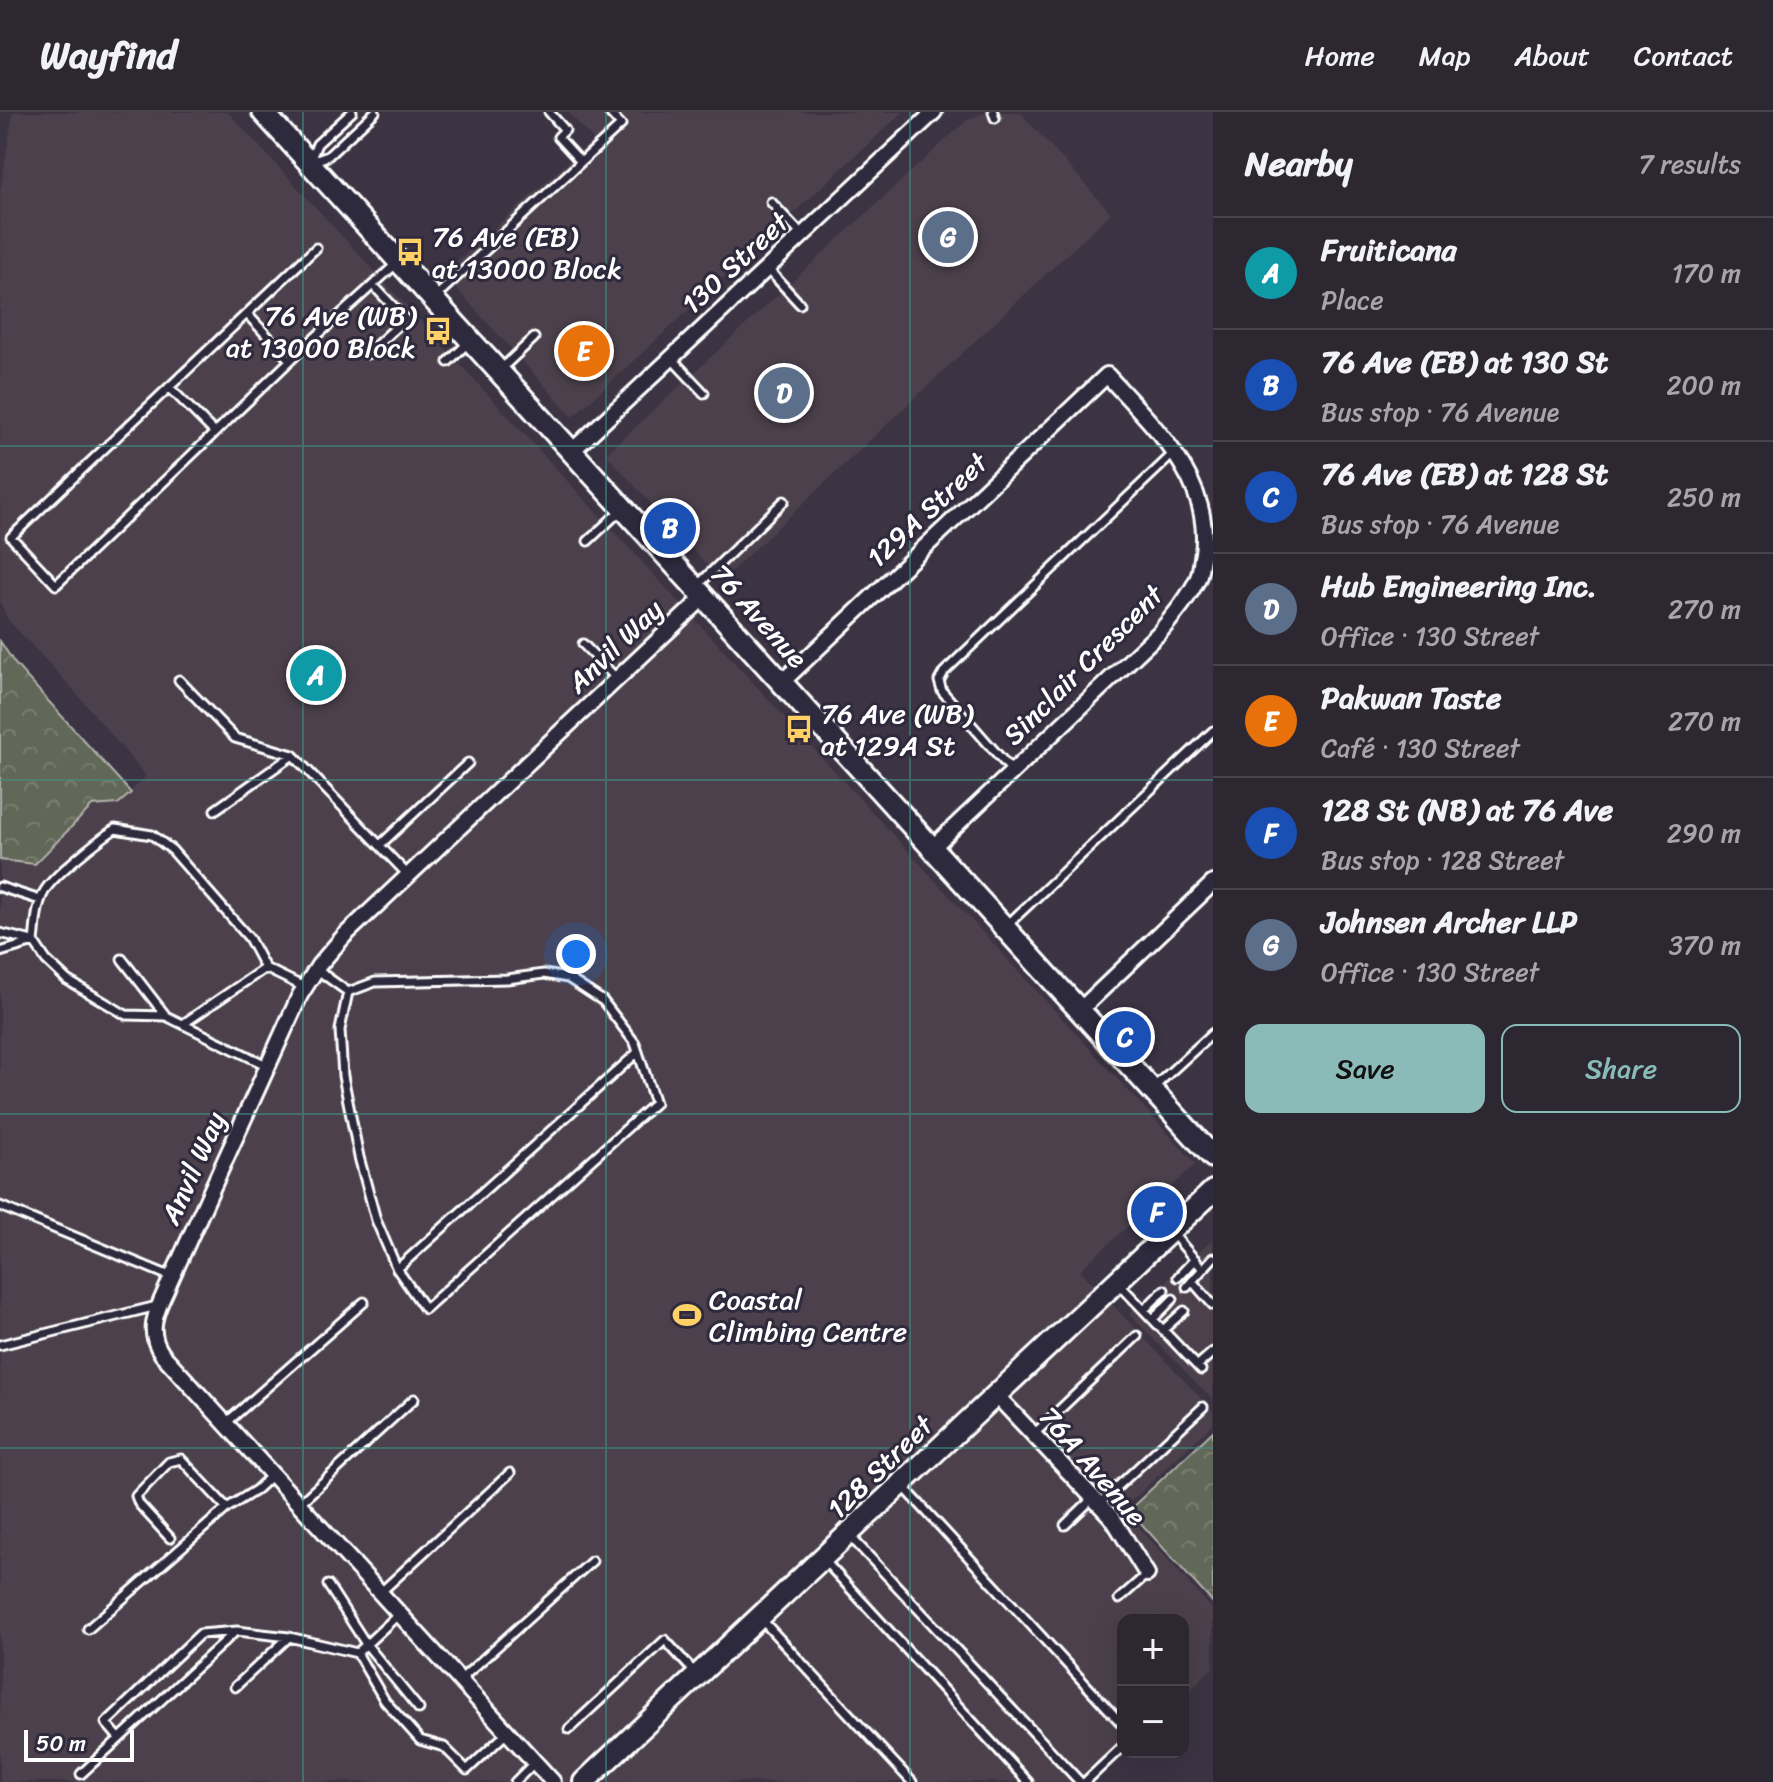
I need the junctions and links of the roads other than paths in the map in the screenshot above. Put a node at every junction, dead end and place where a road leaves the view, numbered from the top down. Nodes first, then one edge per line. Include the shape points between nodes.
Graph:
1 (263, 112) edge
2 (352, 112) edge
3 (375, 112) edge
4 (549, 112) edge
5 (609, 112) edge
6 (934, 112) edge
7 (581, 162) junction
8 (309, 163) junction
9 (771, 202) dead end
10 (802, 235) junction
11 (316, 248) dead end
12 (399, 262) junction
13 (767, 268) junction
14 (373, 285) junction
15 (433, 299) junction
16 (800, 304) dead end
17 (247, 314) junction
18 (534, 338) dead end
19 (471, 341) junction
20 (367, 354) dead end
21 (671, 358) junction
22 (290, 360) junction
23 (448, 362) dead end
24 (499, 371) junction
25 (1107, 375) joint
26 (169, 387) junction
27 (704, 393) dead end
28 (214, 432) junction
29 (572, 451) junction
30 (1176, 452) junction
31 (784, 501) dead end
32 (623, 508) junction
33 (588, 541) dead end
34 (700, 592) junction
35 (583, 644) dead end
36 (617, 679) junction
37 (179, 680) dead end
38 (782, 682) junction
39 (1213, 731) edge
40 (293, 755) junction
41 (468, 763) dead end
42 (1012, 771) junction
43 (215, 810) dead end
44 (380, 845) junction
45 (932, 848) junction
46 (408, 875) junction
47 (1213, 883) edge
48 (0, 887) edge
49 (40, 900) junction
50 (1005, 928) junction
51 (0, 933) edge
52 (34, 942) junction
53 (0, 952) edge
54 (122, 959) dead end
55 (265, 968) junction
56 (316, 969) junction
57 (304, 987) junction
58 (348, 992) junction
59 (1080, 1010) junction
60 (166, 1016) junction
61 (183, 1024) junction
62 (1213, 1033) edge
63 (638, 1052) junction
64 (268, 1066) junction
65 (1152, 1090) junction
66 (1213, 1157) edge
67 (1213, 1191) edge
68 (0, 1206) edge
69 (1171, 1232) junction
70 (1213, 1258) edge
71 (1195, 1259) junction
72 (1202, 1268) junction
73 (397, 1269) junction
74 (172, 1277) junction
75 (1178, 1277) dead end
76 (1117, 1282) junction
77 (1164, 1290) dead end
78 (1173, 1299) dead end
79 (364, 1302) dead end
80 (1213, 1305) edge
81 (159, 1306) junction
82 (1144, 1310) junction
83 (1184, 1311) dead end
84 (1153, 1319) junction
85 (1163, 1330) junction
86 (1137, 1336) dead end
87 (0, 1345) edge
88 (1213, 1352) edge
89 (996, 1395) junction
90 (414, 1399) dead end
91 (1203, 1407) dead end
92 (226, 1423) junction
93 (1033, 1435) junction
94 (510, 1473) dead end
95 (273, 1474) junction
96 (902, 1485) junction
97 (1096, 1501) junction
98 (300, 1503) junction
99 (227, 1508) junction
100 (1065, 1525) dead end
101 (849, 1535) junction
102 (170, 1538) dead end
103 (823, 1559) junction
104 (592, 1561) dead end
105 (1147, 1574) joint
106 (328, 1585) dead end
107 (381, 1592) junction
108 (1119, 1599) dead end
109 (400, 1613) junction
110 (760, 1618) junction
111 (88, 1629) dead end
112 (237, 1631) junction
113 (289, 1637) junction
114 (366, 1644) junction
115 (357, 1653) junction
116 (697, 1676) junction
117 (460, 1680) junction
118 (235, 1687) dead end
119 (419, 1709) dead end
120 (1117, 1718) edge
121 (569, 1729) dead end
122 (508, 1732) junction
123 (119, 1738) junction
124 (1117, 1751) edge
125 (535, 1762) junction
126 (81, 1774) dead end
127 (515, 1782) edge
128 (553, 1782) edge
129 (584, 1782) edge
130 (912, 1782) edge
131 (1028, 1782) edge
132 (1082, 1782) edge

1 - 8 main road, 76 Avenue
2 - 8 lane via 317,144
3 - 8 lane via 328,156
4 - 7 lane via 565,130 558,137
5 - 7 lane via 621,125
6 - 10 street, 130 Street
7 - 15 lane
8 - 12 main road, 76 Avenue
9 - 10 lane
10 - 13 street, 130 Street
11 - 17 lane
12 - 14 lane
12 - 15 main road, 76 Avenue
13 - 16 lane
13 - 21 street, 130 Street
14 - 20 lane via 405,319
14 - 22 lane
15 - 19 main road, 76 Avenue
17 - 22 lane
17 - 26 lane
18 - 24 lane
19 - 23 lane
19 - 24 main road, 76 Avenue
21 - 27 lane
21 - 29 street, 130 Street
22 - 28 lane
24 - 29 main road, 76 Avenue
25 - 30 street, Sinclair Crescent
25 - 38 street, 129A Street
26 - 28 lane
26 - 28 lane via 11,537 56,585
29 - 32 main road, 76 Avenue
30 - 42 street, Sinclair Crescent via 1193,481 1204,519 1199,575 1159,633
30 - 42 lane via 939,681
31 - 34 lane
32 - 33 lane
32 - 34 main road, 76 Avenue
34 - 36 street, Anvil Way
34 - 38 main road, 76 Avenue
35 - 36 lane
36 - 46 street, Anvil Way
37 - 40 lane via 235,738
38 - 45 main road, 76 Avenue
39 - 50 lane
40 - 43 lane
40 - 44 lane
41 - 44 lane
42 - 45 street, Sinclair Crescent
44 - 46 lane
45 - 50 main road, 76 Avenue
46 - 56 street, Anvil Way
47 - 59 street
48 - 49 lane
49 - 52 lane
49 - 55 lane via 45,888 115,829 152,835 172,850 249,938
50 - 59 main road, 76 Avenue
51 - 52 lane
52 - 53 lane
52 - 60 lane via 67,980 126,1015
54 - 60 lane
55 - 57 lane
55 - 61 lane
56 - 57 street, Anvil Way
56 - 58 lane
57 - 64 street, Anvil Way
58 - 63 lane via 375,982 544,974 568,978 603,1001
58 - 73 lane via 340,1030 343,1076 376,1220
59 - 65 main road, 76 Avenue
60 - 61 lane
61 - 64 lane
62 - 65 lane
63 - 73 lane
63 - 73 lane via 655,1103 425,1309
64 - 74 street, Anvil Way
65 - 66 main road, 76 Avenue
67 - 69 main road, 128 Street
68 - 74 lane
69 - 71 lane
69 - 76 main road, 128 Street
70 - 72 lane
71 - 72 lane
71 - 75 lane
72 - 80 lane via 1189,1284
74 - 81 street, Anvil Way
76 - 82 lane
76 - 89 main road, 128 Street
77 - 82 lane
78 - 84 lane
79 - 92 lane
81 - 87 lane
81 - 92 street, Anvil Way via 153,1334 159,1349
82 - 84 lane
83 - 85 lane
84 - 85 lane
85 - 88 lane via 1199,1368
86 - 93 lane
89 - 93 street, 76A Avenue
89 - 96 main road, 128 Street
90 - 98 lane
91 - 97 lane
92 - 95 street, Anvil Way
93 - 97 street, 76A Avenue
94 - 107 lane
95 - 98 street, Anvil Way
95 - 99 lane
96 - 101 main road, 128 Street
96 - 120 lane
97 - 100 lane
97 - 105 street, 76A Avenue
98 - 107 street, Anvil Way
99 - 102 lane via 181,1459 169,1462 136,1496
99 - 111 lane
101 - 103 main road, 128 Street
101 - 132 lane
103 - 110 main road, 128 Street
103 - 131 lane
104 - 117 lane
105 - 108 lane
106 - 114 lane
107 - 109 street, Anvil Way
109 - 114 lane
109 - 117 street, Anvil Way
110 - 116 main road, 128 Street
110 - 130 lane
112 - 113 lane
112 - 123 lane
112 - 123 lane via 200,1634 106,1723
113 - 115 lane
113 - 118 lane
114 - 115 lane
114 - 119 lane
115 - 122 lane via 385,1701 420,1740 444,1747 467,1770
116 - 121 lane via 665,1640
116 - 129 main road, 128 Street
117 - 122 street, Anvil Way
122 - 125 street, Anvil Way
123 - 126 lane
124 - 132 lane
125 - 127 lane
125 - 128 street, Anvil Way

